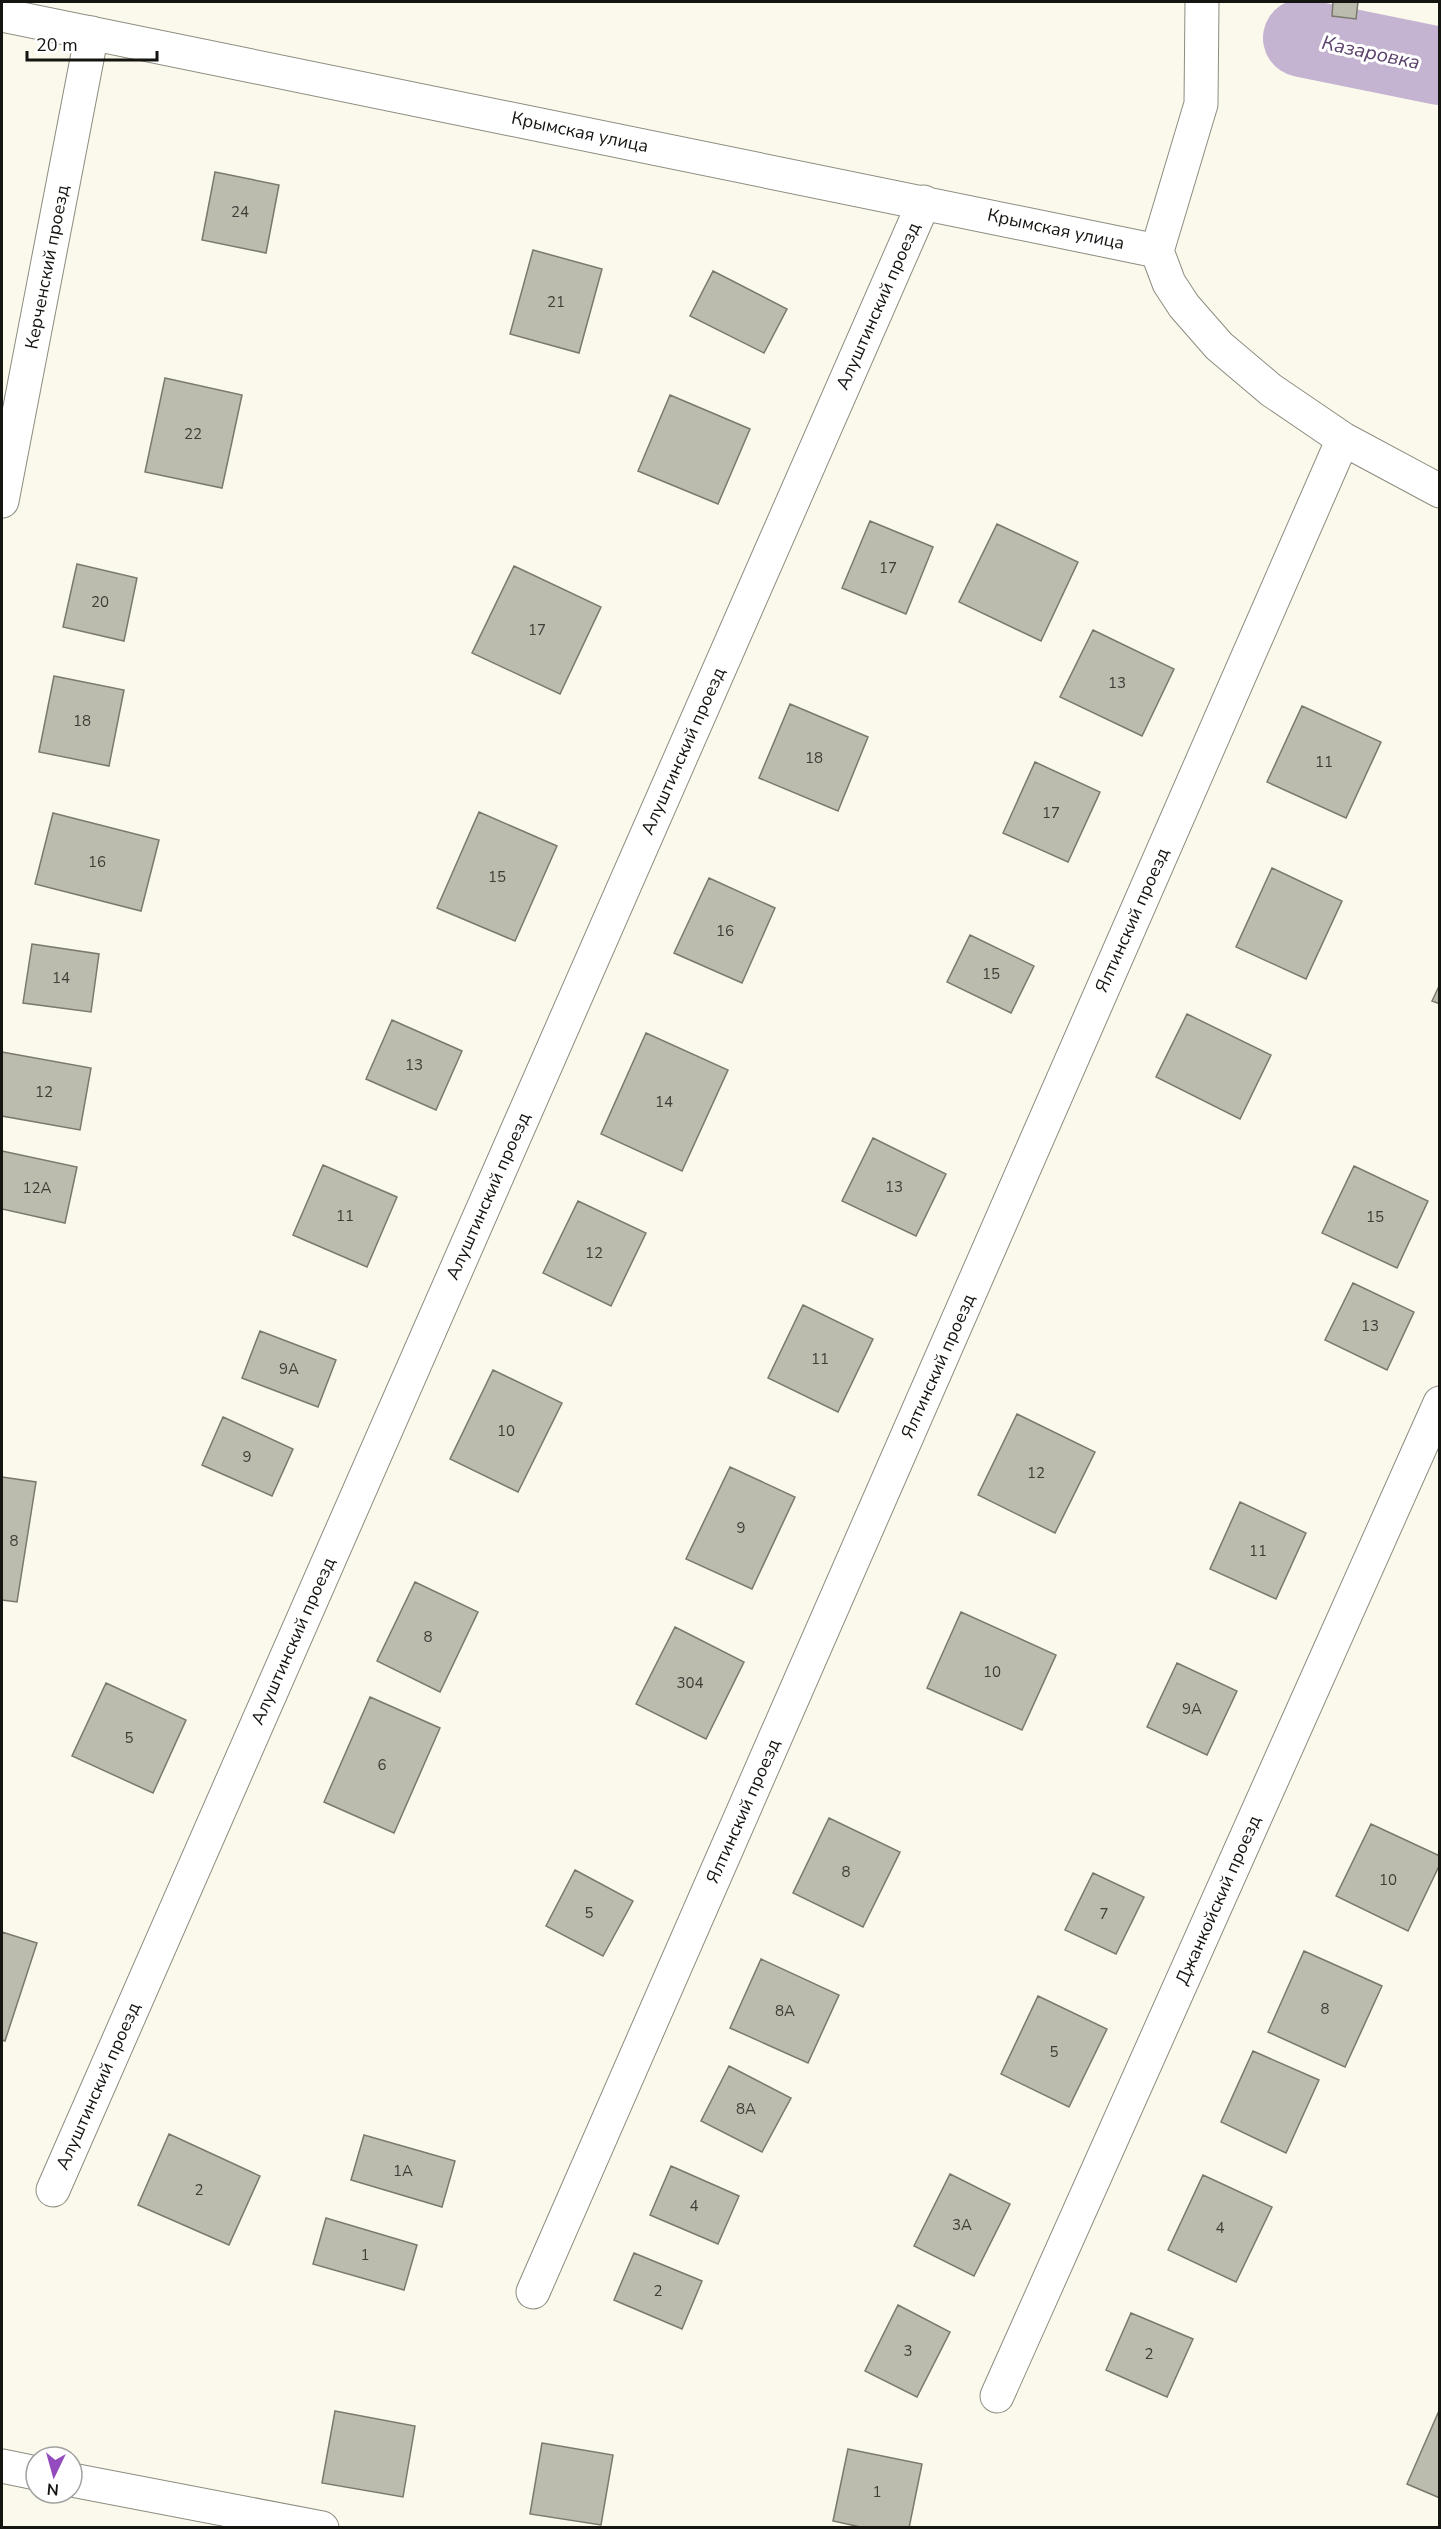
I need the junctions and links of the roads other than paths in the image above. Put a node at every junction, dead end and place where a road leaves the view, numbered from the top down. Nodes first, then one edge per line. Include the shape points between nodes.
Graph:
1 (1202, 2) edge
2 (2, 15) edge
3 (92, 33) junction
4 (924, 202) junction
5 (1157, 250) junction
6 (1343, 439) junction
7 (1440, 491) edge
8 (2, 501) edge
9 (1440, 1403) edge
10 (53, 2190) dead end
11 (533, 2292) dead end
12 (997, 2396) dead end
13 (2, 2466) edge
14 (24, 2471) edge
15 (84, 2482) edge
16 (322, 2528) edge

1 - 5 street via 1201,104
2 - 3 street, Крымская улица
3 - 4 street, Крымская улица
3 - 8 street, Керченский проезд
4 - 5 street, Крымская улица
4 - 10 street, Алуштинский проезд
5 - 6 street via 1169,283 1219,346 1270,390
6 - 7 street
6 - 11 street, Ялтинский проезд
9 - 12 street, Джанкойский проезд
13 - 14 street
15 - 16 street

